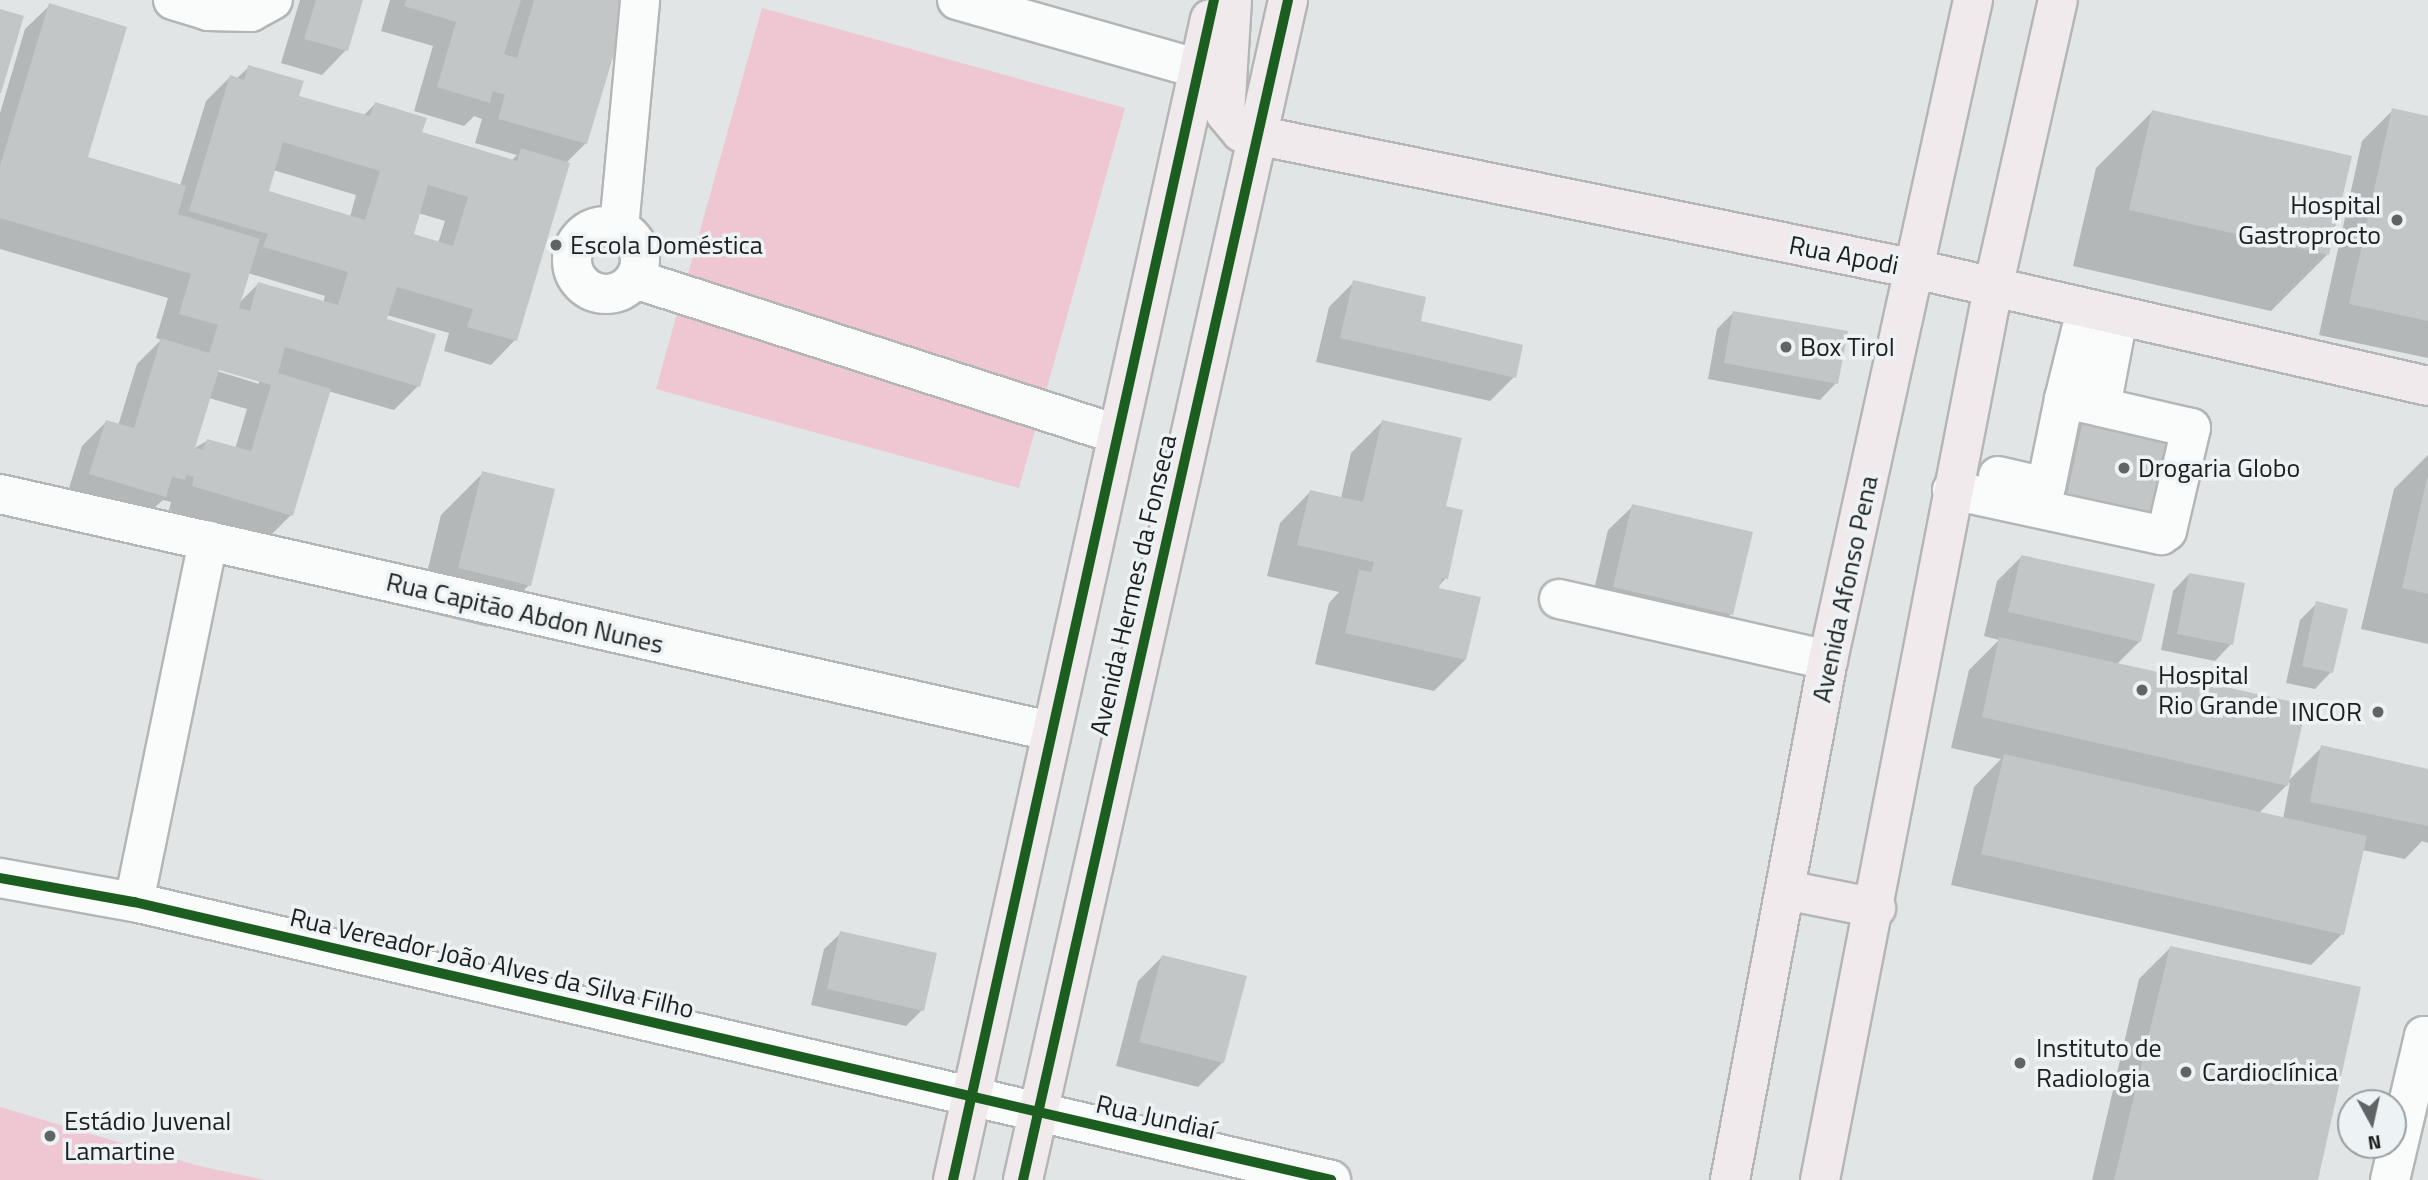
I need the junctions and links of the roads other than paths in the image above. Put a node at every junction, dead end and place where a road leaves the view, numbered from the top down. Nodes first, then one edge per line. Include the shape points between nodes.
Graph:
1 (173, 0) edge
2 (273, 0) edge
3 (640, 0) edge
4 (957, 0) edge
5 (1214, 0) edge
6 (1232, 0) edge
7 (1287, 0) edge
8 (1973, 0) edge
9 (2058, 0) edge
10 (1200, 69) junction
11 (1257, 136) junction
12 (619, 228) junction
13 (1915, 270) junction
14 (635, 279) junction
15 (1993, 288) junction
16 (2102, 314) junction
17 (2428, 386) edge
18 (2064, 399) junction
19 (2101, 407) junction
20 (1116, 434) junction
21 (1955, 478) junction
22 (0, 494) edge
23 (208, 541) junction
24 (1559, 599) dead end
25 (1828, 660) junction
26 (1050, 731) junction
27 (0, 878) edge
28 (1786, 890) junction
29 (134, 902) junction
30 (1876, 908) junction
31 (2428, 1037) edge
32 (971, 1099) junction
33 (1038, 1114) junction
34 (953, 1180) edge
35 (1023, 1180) edge
36 (1331, 1180) edge
37 (1730, 1180) edge
38 (1820, 1180) edge
39 (2390, 1180) edge

1 - 2 street via 208,11 251,12
3 - 12 street
4 - 10 street
5 - 10 main road, Avenida Hermes da Fonseca
6 - 11 main road via 1225,113 1241,132
7 - 11 main road, Avenida Hermes da Fonseca
8 - 13 main road, Avenida Afonso Pena
9 - 15 main road
10 - 20 main road, Avenida Hermes da Fonseca
11 - 13 main road, Rua Apodi
11 - 33 main road, Avenida Hermes da Fonseca
12 - 14 street via 639,250
12 - 14 street via 596,229 578,242 574,271 594,292 609,295
13 - 15 main road, Rua Apodi
13 - 25 main road, Avenida Afonso Pena
14 - 20 street
15 - 16 main road, Rua Apodi
15 - 21 main road
16 - 17 main road, Rua Apodi
16 - 18 street
16 - 19 street
18 - 19 street
18 - 21 street via 2046,487
19 - 21 street via 2191,428 2173,523 2161,535
20 - 26 main road, Avenida Hermes da Fonseca
21 - 30 main road
22 - 23 street, Rua Capitão Abdon Nunes
23 - 26 street, Rua Capitão Abdon Nunes
23 - 29 street
24 - 25 street
25 - 28 main road, Avenida Afonso Pena
26 - 32 main road, Avenida Hermes da Fonseca
27 - 29 street, Rua Vereador João Alves da Silva Filho
28 - 30 main road
28 - 37 main road, Avenida Afonso Pena
29 - 32 street, Rua Vereador João Alves da Silva Filho
30 - 38 main road
31 - 39 street via 2424,1036
32 - 33 street, Rua Jundiaí
32 - 34 main road, Avenida Hermes da Fonseca
33 - 35 main road, Avenida Hermes da Fonseca
33 - 36 street, Rua Jundiaí

